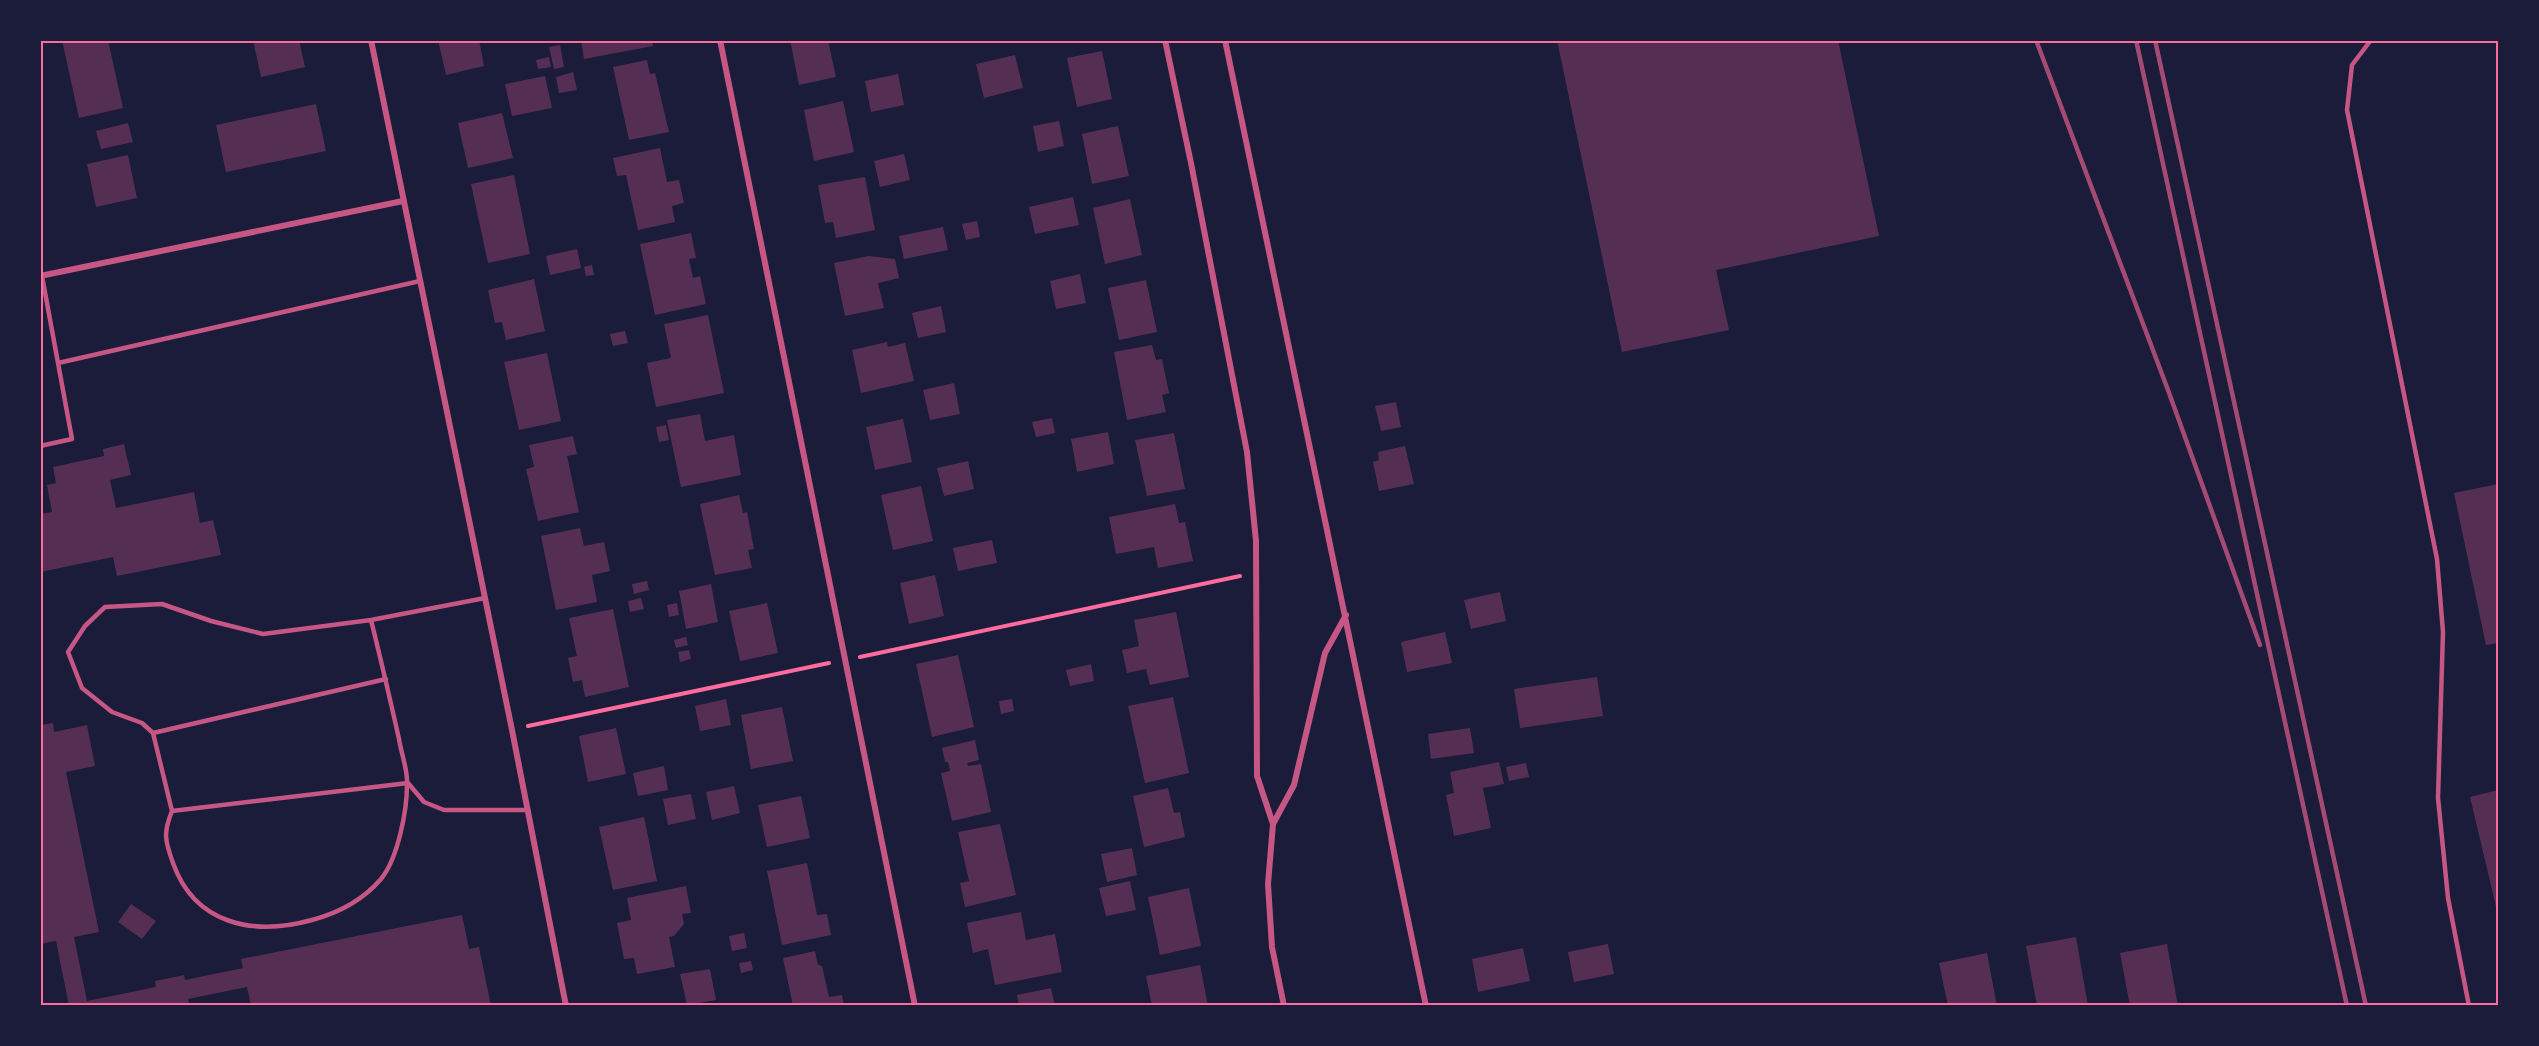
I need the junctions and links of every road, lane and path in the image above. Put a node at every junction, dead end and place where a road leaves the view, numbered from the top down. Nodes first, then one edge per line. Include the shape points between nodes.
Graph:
1 (371, 40) edge
2 (720, 40) edge
3 (1165, 40) edge
4 (1225, 40) edge
5 (2371, 40) edge
6 (403, 201) junction
7 (41, 274) edge
8 (420, 280) junction
9 (58, 363) junction
10 (40, 446) edge
11 (1256, 573) junction
12 (485, 598) junction
13 (1346, 615) junction
14 (371, 620) junction
15 (845, 660) junction
16 (386, 679) junction
17 (512, 730) junction
18 (153, 733) junction
19 (408, 783) junction
20 (528, 810) junction
21 (172, 811) junction
22 (1273, 824) junction
23 (566, 1005) edge
24 (915, 1005) edge
25 (1284, 1005) edge
26 (1426, 1005) edge
27 (2469, 1005) edge

1 - 6 street
2 - 15 street
3 - 11 street via 1247,452
4 - 13 street
5 - 27 lane via 2352,65 2347,110 2437,559 2443,632 2438,798 2448,898
6 - 7 street
6 - 8 street
7 - 9 lane
8 - 9 lane
8 - 12 street
9 - 10 lane via 72,439
11 - 15 path
11 - 22 street via 1257,776
12 - 14 lane
12 - 17 street
13 - 22 street via 1325,653 1294,785
13 - 26 street
14 - 16 lane
14 - 18 lane via 263,634 162,604 105,607 85,626 69,652 82,688 112,712 142,723
15 - 17 path
15 - 24 street
16 - 18 lane
16 - 19 lane
17 - 20 street
18 - 21 lane
19 - 20 lane via 424,802 444,810
19 - 21 lane
19 - 21 lane via 397,849 380,880 345,908 281,926 252,928 221,919 197,902 176,870 166,843
20 - 23 street
22 - 25 street via 1268,884 1272,947

